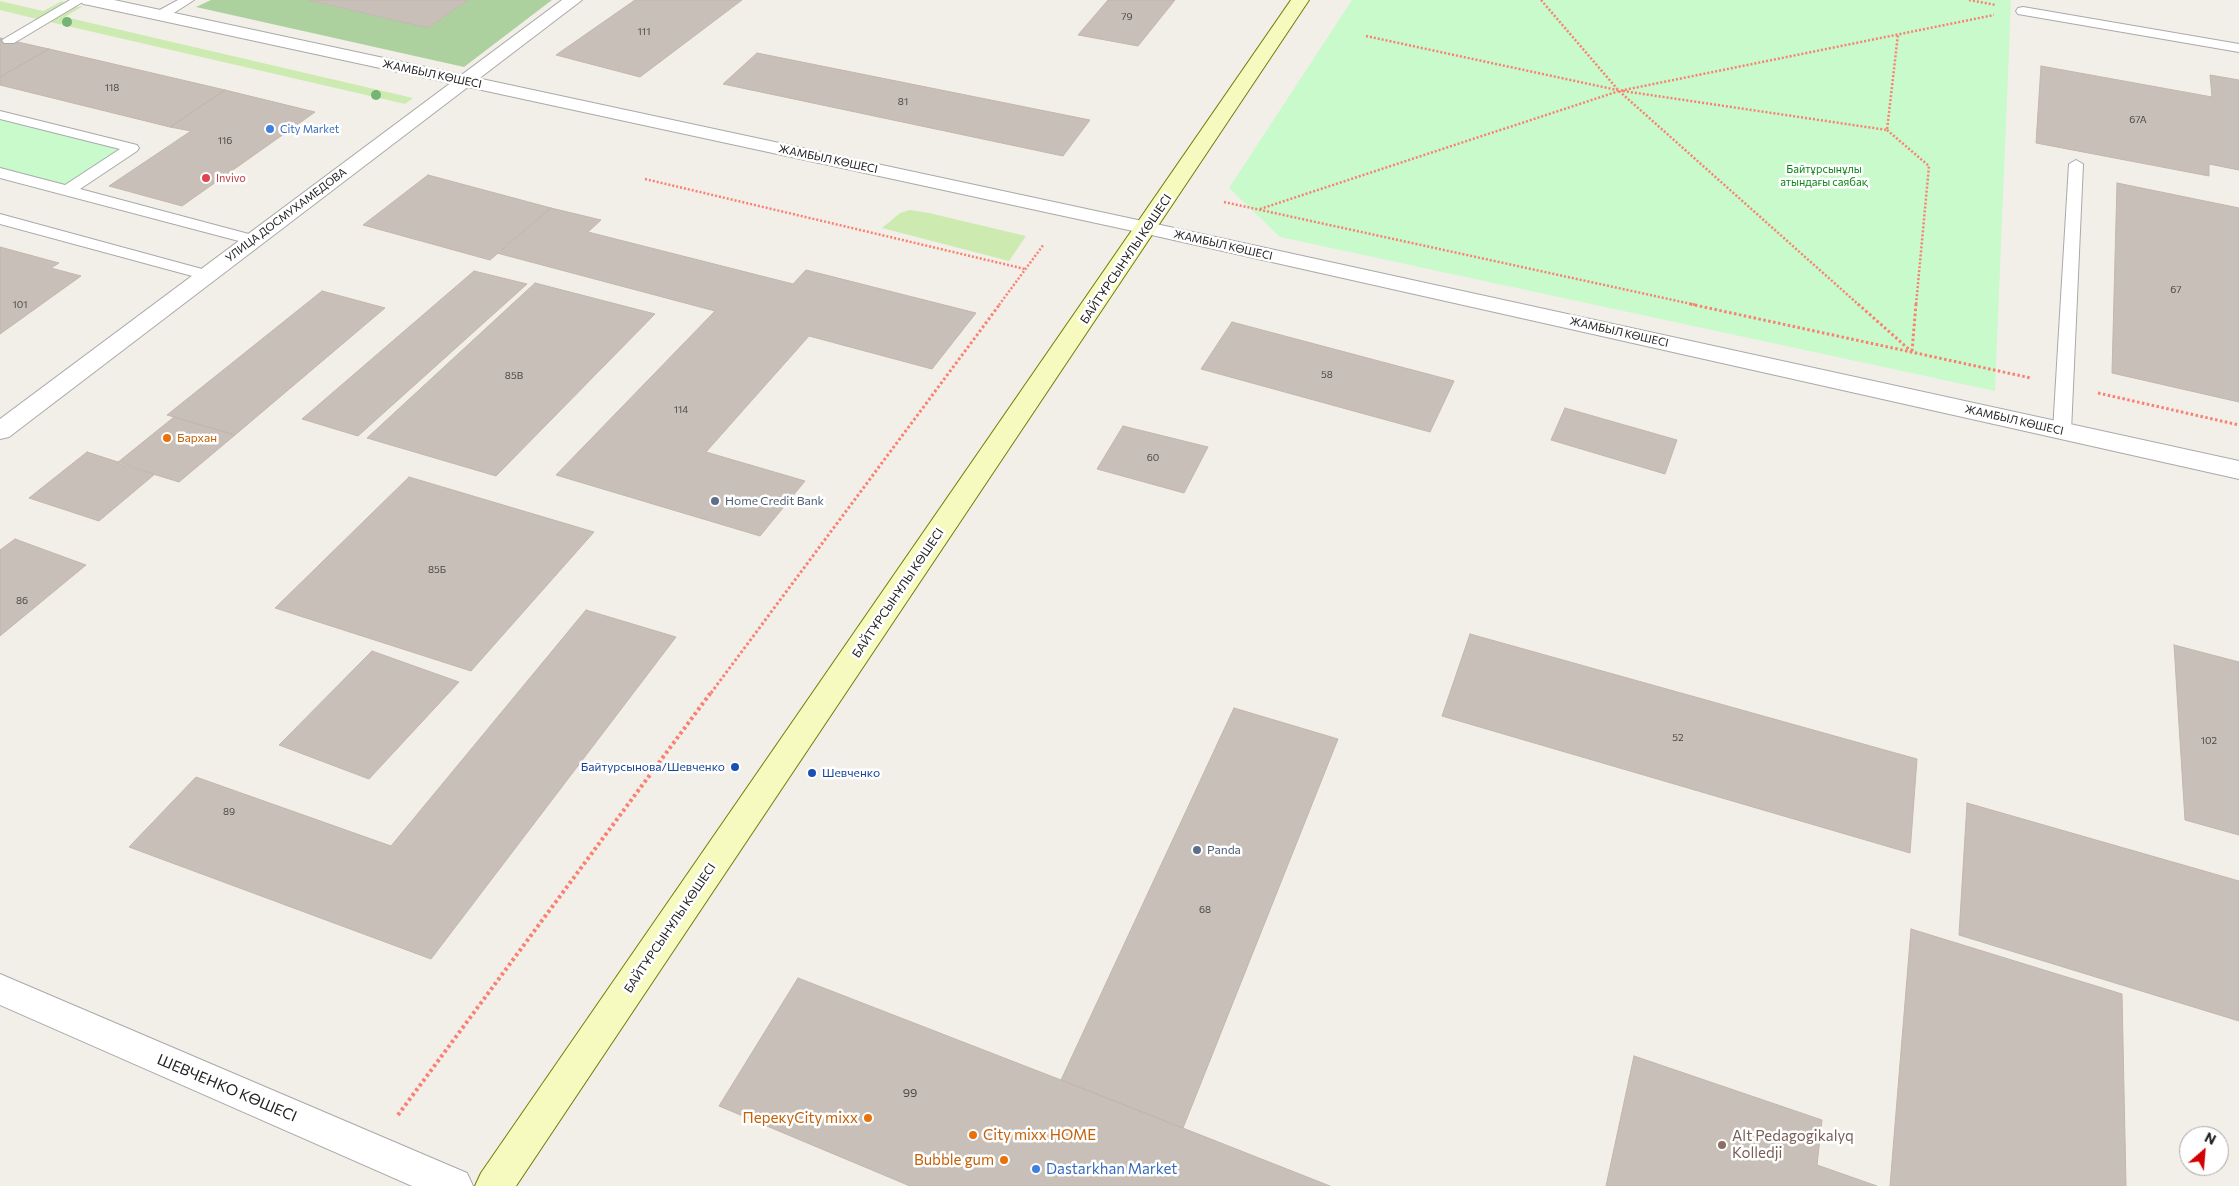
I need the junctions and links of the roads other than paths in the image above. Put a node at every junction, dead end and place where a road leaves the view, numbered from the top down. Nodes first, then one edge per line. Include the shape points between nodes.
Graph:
1 (79, 0) edge
2 (89, 0) edge
3 (187, 0) edge
4 (573, 0) edge
5 (1300, 0) edge
6 (2023, 11) road end
7 (160, 15) junction
8 (9, 40) dead end
9 (2239, 48) edge
10 (464, 81) junction
11 (0, 115) edge
12 (2076, 164) dead end
13 (0, 173) edge
14 (67, 191) junction
15 (0, 219) edge
16 (1147, 228) junction
17 (254, 240) junction
18 (207, 275) junction
19 (0, 431) edge
20 (2062, 431) junction
21 (2239, 470) edge
22 (0, 989) edge
23 (454, 1186) edge
24 (494, 1186) edge

1 - 8 lane
2 - 7 street, ЖАМБЫЛ КӨШЕСІ
3 - 7 lane
4 - 10 street, УЛИЦА ДОСМУХАМЕДОВА
5 - 16 main road, БАЙТҰРСЫНҰЛЫ КӨШЕСІ
6 - 9 lane
7 - 10 street, ЖАМБЫЛ КӨШЕСІ
10 - 16 street, ЖАМБЫЛ КӨШЕСІ
10 - 17 street, УЛИЦА ДОСМУХАМЕДОВА
11 - 14 lane via 132,148
12 - 20 lane
13 - 14 lane
14 - 17 lane
15 - 18 lane
16 - 20 street, ЖАМБЫЛ КӨШЕСІ
16 - 24 main road, БАЙТҰРСЫНҰЛЫ КӨШЕСІ
17 - 18 street, УЛИЦА ДОСМУХАМЕДОВА
18 - 19 street, УЛИЦА ДОСМУХАМЕДОВА
20 - 21 street, ЖАМБЫЛ КӨШЕСІ
22 - 23 street, ШЕВЧЕНКО КӨШЕСІ

